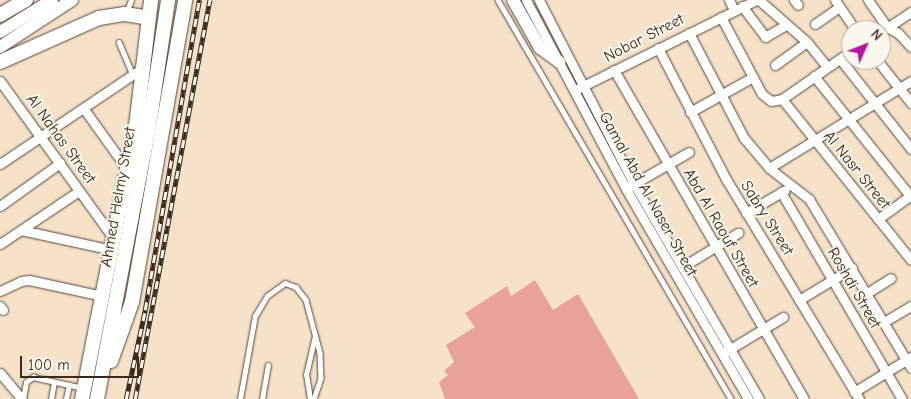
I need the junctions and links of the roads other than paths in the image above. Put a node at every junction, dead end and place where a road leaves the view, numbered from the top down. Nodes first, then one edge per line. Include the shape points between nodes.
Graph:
1 (26, 0) edge
2 (52, 0) edge
3 (72, 0) edge
4 (131, 0) edge
5 (151, 0) edge
6 (168, 0) edge
7 (185, 0) edge
8 (498, 0) edge
9 (513, 0) edge
10 (526, 0) edge
11 (539, 0) edge
12 (729, 0) edge
13 (754, 0) edge
14 (868, 0) edge
15 (837, 3) edge
16 (738, 8) junction
17 (911, 12) edge
18 (125, 14) junction
19 (0, 15) edge
20 (720, 17) junction
21 (149, 18) junction
22 (848, 20) edge
23 (879, 20) edge
24 (786, 24) junction
25 (815, 24) dead end
26 (891, 25) edge
27 (891, 31) edge
28 (0, 32) edge
29 (689, 33) junction
30 (119, 42) dead end
31 (807, 42) junction
32 (0, 47) edge
33 (658, 48) junction
34 (911, 48) edge
35 (840, 59) joint
36 (0, 62) edge
37 (558, 62) junction
38 (775, 65) dead end
39 (827, 67) junction
40 (614, 70) junction
41 (886, 70) edge
42 (138, 71) junction
43 (814, 76) junction
44 (753, 77) junction
45 (0, 81) edge
46 (911, 81) edge
47 (583, 86) junction
48 (899, 88) junction
49 (574, 90) junction
50 (720, 95) junction
51 (782, 99) junction
52 (874, 103) junction
53 (911, 103) edge
54 (84, 109) junction
55 (690, 112) junction
56 (848, 119) junction
57 (41, 138) junction
58 (814, 140) junction
59 (911, 149) edge
60 (689, 152) dead end
61 (60, 163) junction
62 (0, 164) edge
63 (668, 164) junction
64 (769, 168) junction
65 (127, 169) junction
66 (634, 184) junction
67 (792, 185) junction
68 (626, 189) junction
69 (79, 191) junction
70 (781, 192) junction
71 (911, 196) edge
72 (0, 206) edge
73 (746, 213) junction
74 (878, 219) junction
75 (21, 230) junction
76 (738, 233) dead end
77 (0, 244) edge
78 (114, 245) junction
79 (714, 248) junction
80 (911, 260) edge
81 (682, 267) junction
82 (852, 268) junction
83 (891, 278) dead end
84 (832, 280) junction
85 (0, 291) edge
86 (867, 293) junction
87 (103, 296) junction
88 (799, 300) junction
89 (911, 306) edge
90 (783, 317) dead end
91 (884, 322) junction
92 (763, 329) junction
93 (315, 335) junction
94 (726, 351) junction
95 (910, 362) edge
96 (268, 366) dead end
97 (886, 372) junction
98 (0, 373) edge
99 (102, 379) junction
100 (54, 382) junction
101 (68, 385) junction
102 (83, 394) edge
103 (857, 395) edge
104 (22, 399) edge
105 (51, 399) edge
106 (66, 399) edge
107 (97, 399) edge
108 (240, 399) edge
109 (262, 399) edge
110 (312, 399) edge
111 (731, 399) edge
112 (748, 399) edge
113 (759, 399) edge
114 (804, 399) edge
115 (902, 399) edge

1 - 19 main road
2 - 28 main road
3 - 32 main road
4 - 18 lane
5 - 21 main road, Ahmed Helmy Street
6 - 99 main road, Ahmed Helmy Street via 149,126
7 - 99 main road via 137,270 124,329
8 - 111 lane
9 - 37 main road via 540,48
10 - 37 street, Gamal Abd Al Naser Street
11 - 47 street, Gamal Abd Al Naser Street
12 - 16 street
13 - 16 street, Nobar Street
13 - 24 street
14 - 23 street
15 - 22 street
15 - 25 street
16 - 20 street, Nobar Street
16 - 24 street via 765,37
17 - 26 street
18 - 21 main road
18 - 36 main road via 87,22
20 - 29 street, Nobar Street
20 - 44 street
21 - 42 main road, Ahmed Helmy Street
24 - 31 street
27 - 34 street via 898,33
29 - 33 street, Nobar Street
29 - 50 street
30 - 42 lane
31 - 38 street
31 - 39 street
33 - 40 street, Nobar Street
33 - 55 street, Sabry Street
35 - 39 street
35 - 52 street
37 - 49 street, Gamal Abd Al Naser Street
39 - 43 street
40 - 47 street, Nobar Street
40 - 63 street, Abd Al Raouf Street
41 - 48 street
42 - 54 street
42 - 65 main road, Ahmed Helmy Street
43 - 51 street
43 - 56 street
44 - 50 street
44 - 51 street via 766,98
45 - 57 street, Al Nahas Street
46 - 48 street
47 - 49 street, Nobar Street
47 - 66 street, Gamal Abd Al Naser Street
48 - 52 street
48 - 53 street
49 - 68 street, Gamal Abd Al Naser Street
50 - 55 street
50 - 64 street via 744,138
51 - 58 street, Al Nasr Street
52 - 56 street
52 - 59 street
54 - 57 street
54 - 65 street
55 - 73 street, Sabry Street
56 - 58 street
56 - 71 street
57 - 61 street, Al Nahas Street
57 - 62 street
58 - 64 street
58 - 74 street, Al Nasr Street
60 - 63 street
61 - 69 street, Al Nahas Street
61 - 72 street
63 - 66 street
63 - 79 street, Abd Al Raouf Street
64 - 67 street
65 - 78 main road, Ahmed Helmy Street
66 - 68 street
66 - 81 street, Gamal Abd Al Naser Street
67 - 70 street
67 - 82 street via 809,199
68 - 94 street, Gamal Abd Al Naser Street
69 - 75 street
69 - 78 street, Al Nahas Street
70 - 73 street
70 - 84 street, Roshdi Street
71 - 74 street
73 - 88 street, Sabry Street
74 - 80 street, Al Nasr Street
75 - 77 street
75 - 78 street
76 - 79 street
78 - 87 main road, Ahmed Helmy Street
79 - 81 street
79 - 92 street, Abd Al Raouf Street
81 - 94 street, Gamal Abd Al Naser Street
82 - 84 street
82 - 86 street
83 - 86 street
84 - 88 street
84 - 97 street, Roshdi Street
85 - 87 street via 29,280
86 - 91 street
87 - 102 main road, Ahmed Helmy Street
88 - 103 street, Sabry Street
89 - 91 street
90 - 92 street
91 - 95 street
92 - 94 street
92 - 114 street, Abd Al Raouf Street
93 - 108 lane via 306,300 300,291 285,283 273,290 255,316
93 - 110 lane via 306,375
93 - 110 lane via 322,368 319,390
94 - 112 street, Gamal Abd Al Naser Street
94 - 113 street, Gamal Abd Al Naser Street
95 - 97 street
96 - 109 lane
97 - 103 street
97 - 115 street, Roshdi Street
98 - 104 street
99 - 107 main road, Ahmed Helmy Street
100 - 101 lane
100 - 104 lane via 30,378
100 - 105 lane
101 - 102 lane
101 - 106 lane

